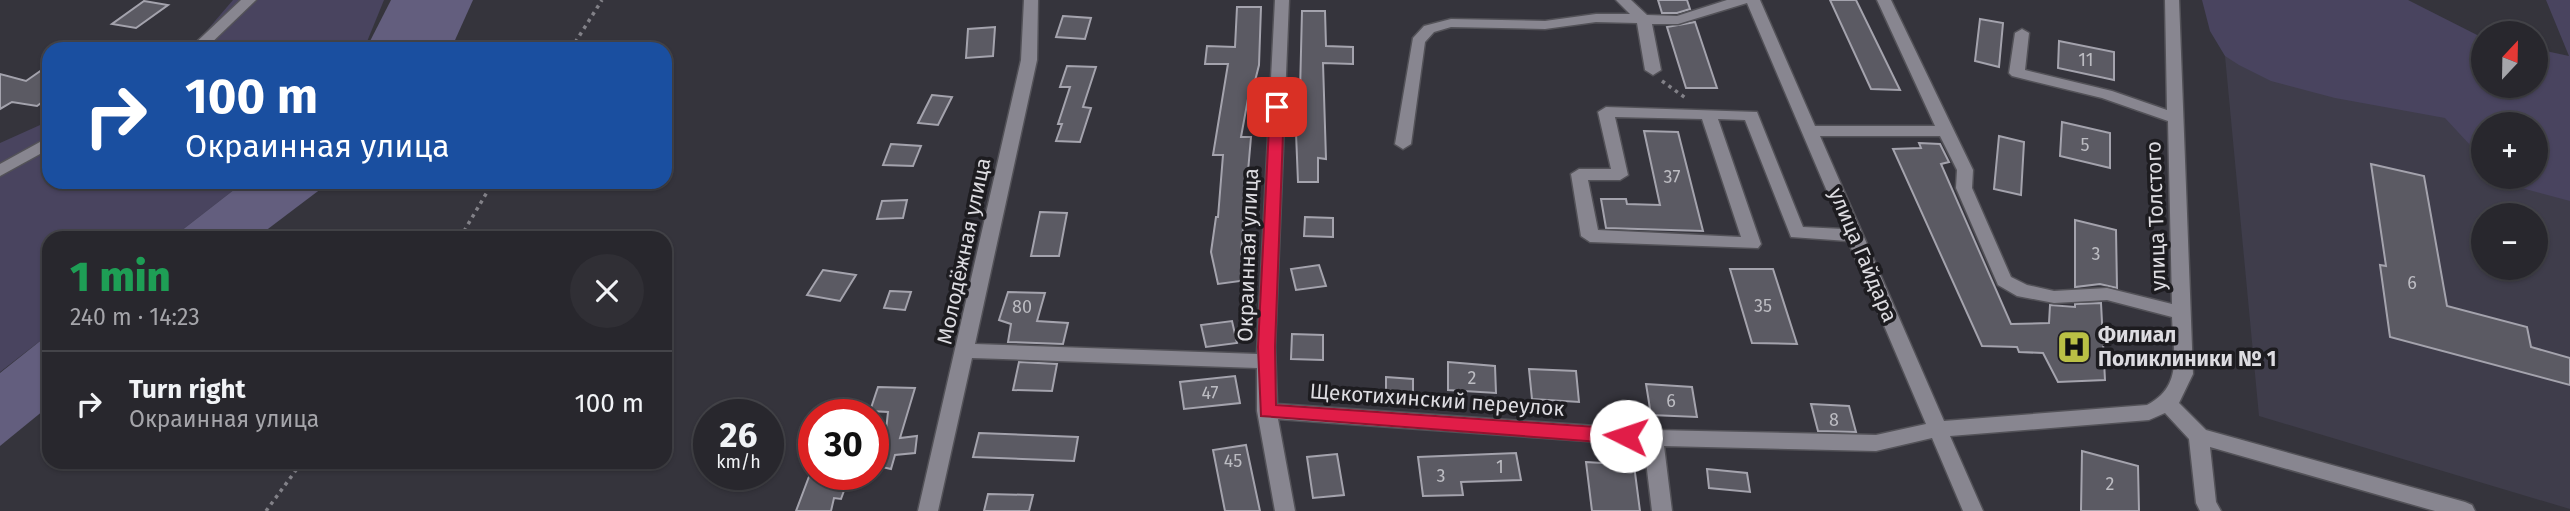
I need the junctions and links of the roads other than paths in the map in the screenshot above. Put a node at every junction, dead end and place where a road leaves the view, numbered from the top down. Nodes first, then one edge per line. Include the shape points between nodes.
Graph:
1 (249, 0) edge
2 (1031, 0) edge
3 (1282, 0) edge
4 (1623, 0) edge
5 (1742, 0) edge
6 (1753, 0) edge
7 (1884, 0) edge
8 (2172, 0) edge
9 (1644, 20) junction
10 (2022, 33) dead end
11 (204, 42) edge
12 (1653, 70) road end
13 (1702, 109) junction
14 (2176, 119) junction
15 (1810, 131) junction
16 (1945, 131) junction
17 (1403, 144) dead end
18 (42, 146) edge
19 (0, 171) edge
20 (1855, 235) junction
21 (2181, 313) junction
22 (965, 352) junction
23 (1266, 361) junction
24 (2168, 404) junction
25 (1267, 411) junction
26 (1938, 429) junction
27 (2199, 436) junction
28 (1653, 438) junction
29 (928, 511) edge
30 (1285, 511) edge
31 (1662, 511) edge
32 (1973, 511) edge
33 (2211, 511) edge
34 (2465, 511) edge

1 - 11 street
2 - 22 street, Молодёжная улица via 1029,60
3 - 23 street, Окраинная улица
4 - 9 street
5 - 9 street via 1678,20
6 - 15 street, улица Гайдара
7 - 16 street
8 - 14 street, улица Толстого
9 - 12 street
9 - 17 street via 1451,23 1429,29 1418,41
10 - 14 street via 2017,73 2107,94
13 - 13 street via 1606,112 1620,175 1579,174 1590,236 1752,244
13 - 20 street via 1751,115 1797,233
14 - 21 street, улица Толстого
15 - 16 street
15 - 20 street, улица Гайдара
16 - 21 street via 1965,170 1964,188 2004,281 2054,298 2106,294
18 - 19 street
20 - 26 street, улица Гайдара
21 - 24 street, улица Толстого via 2183,374 2179,391
22 - 23 street
22 - 29 street, Молодёжная улица
23 - 25 street, Окраинная улица
24 - 26 street via 2149,412
24 - 27 street
25 - 28 street, Щекотихинский переулок
25 - 30 street, Окраинная улица
26 - 28 street, Щекотихинский переулок via 1876,443
26 - 32 street, улица Гайдара
27 - 33 street via 2206,503
27 - 34 street
28 - 31 street

